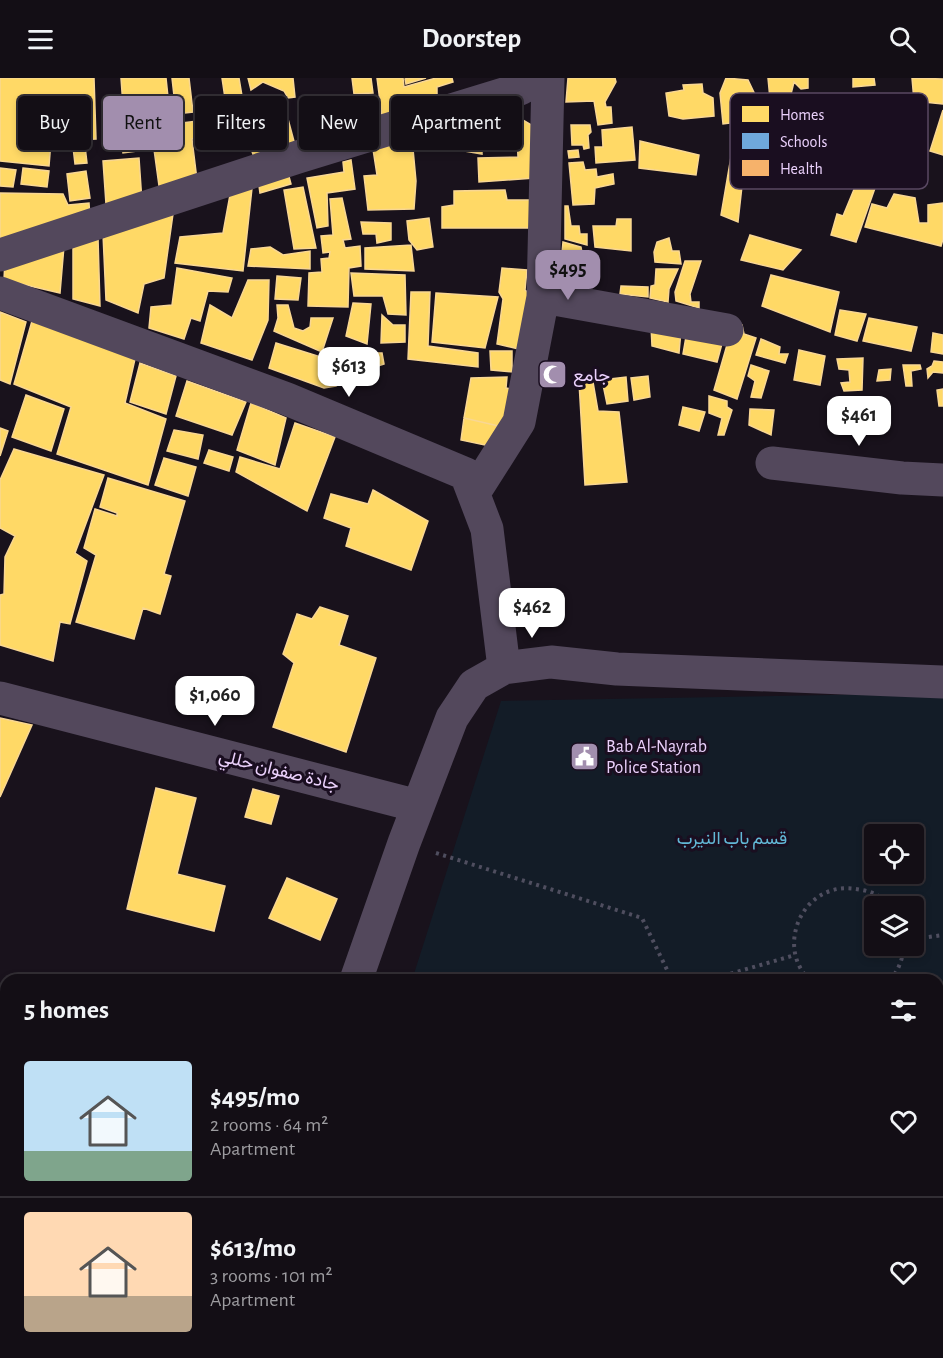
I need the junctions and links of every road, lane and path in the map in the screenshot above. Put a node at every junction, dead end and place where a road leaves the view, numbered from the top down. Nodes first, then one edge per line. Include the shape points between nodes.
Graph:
1 (539, 78) edge
2 (548, 78) edge
3 (0, 255) edge
4 (0, 293) edge
5 (543, 297) junction
6 (727, 330) dead end
7 (772, 463) dead end
8 (943, 480) edge
9 (474, 493) junction
10 (504, 668) junction
11 (943, 681) edge
12 (0, 698) edge
13 (418, 806) junction
14 (404, 843) junction
15 (879, 896) edge
16 (943, 934) edge
17 (924, 937) edge
18 (795, 955) junction
19 (903, 956) edge
20 (358, 974) edge
21 (669, 974) edge
22 (730, 974) edge
23 (803, 974) edge
24 (895, 974) edge

1 - 3 street via 520,89
2 - 5 street
4 - 9 street via 286,399 466,474
5 - 6 street
5 - 9 street via 519,422
7 - 8 street
9 - 10 street via 487,529
10 - 11 street via 551,662 617,669
10 - 13 street via 474,685 452,718
12 - 13 street, جادة صفوان حللي
13 - 14 street
14 - 20 street
14 - 21 path via 642,918
15 - 18 path via 847,887 828,891 810,903 799,918
16 - 17 path
18 - 22 path
18 - 23 path
19 - 24 path

